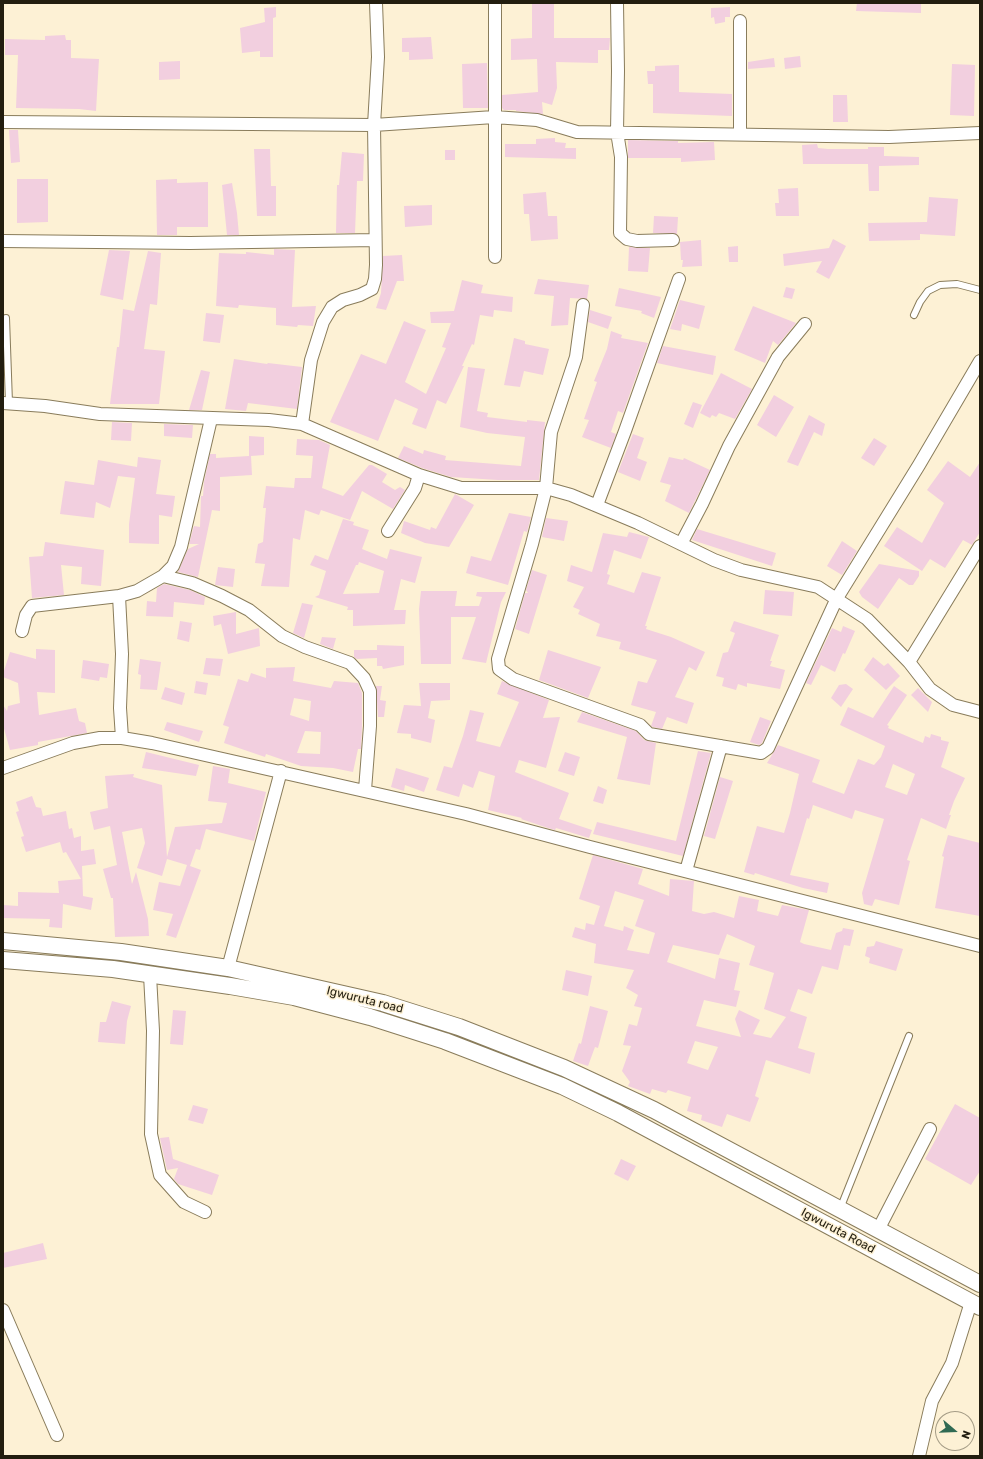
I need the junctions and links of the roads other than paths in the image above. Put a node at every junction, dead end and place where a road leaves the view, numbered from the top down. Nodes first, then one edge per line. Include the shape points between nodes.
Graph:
1 (376, 3) edge
2 (495, 3) edge
3 (617, 3) edge
4 (740, 21) dead end
5 (494, 117) junction
6 (3, 122) edge
7 (374, 125) junction
8 (617, 132) junction
9 (980, 133) edge
10 (740, 134) junction
11 (375, 240) junction
12 (673, 240) dead end
13 (3, 241) edge
14 (495, 257) dead end
15 (679, 279) dead end
16 (980, 290) edge
17 (583, 305) dead end
18 (914, 315) dead end
19 (6, 318) dead end
20 (805, 324) dead end
21 (980, 361) edge
22 (6, 403) edge
23 (211, 419) junction
24 (302, 424) junction
25 (419, 475) junction
26 (546, 488) junction
27 (597, 505) junction
28 (388, 531) dead end
29 (681, 544) junction
30 (980, 546) edge
31 (162, 576) junction
32 (119, 596) junction
33 (837, 598) junction
34 (22, 631) dead end
35 (909, 662) junction
36 (980, 712) edge
37 (122, 738) junction
38 (721, 746) junction
39 (3, 768) edge
40 (281, 771) junction
41 (365, 790) junction
42 (686, 871) junction
43 (3, 942) edge
44 (980, 946) edge
45 (3, 960) edge
46 (228, 968) junction
47 (150, 974) junction
48 (909, 1036) dead end
49 (930, 1129) dead end
50 (705, 1136) junction
51 (695, 1155) junction
52 (840, 1210) junction
53 (205, 1212) dead end
54 (878, 1230) junction
55 (980, 1284) edge
56 (975, 1305) edge
57 (3, 1310) edge
58 (57, 1435) dead end
59 (919, 1456) edge

1 - 7 street via 378,57
2 - 5 street
3 - 8 street
4 - 10 street
5 - 7 street
5 - 8 street via 537,120 577,132
5 - 14 street
6 - 7 street
7 - 11 street
8 - 10 street
8 - 12 street via 621,157 620,233 627,239 637,241
9 - 10 street via 889,137
11 - 13 street via 190,243
11 - 24 street via 376,265 372,289 332,307 323,322 311,360
15 - 27 street
16 - 18 lane via 957,284 940,285 928,291
17 - 26 street via 576,357 552,432
19 - 22 lane
20 - 29 street via 778,357 729,446
21 - 33 street
22 - 23 street via 100,414
23 - 24 street via 268,420
23 - 31 street via 181,547 173,566
24 - 25 street
25 - 26 street via 461,488
25 - 28 street via 415,488
26 - 27 street
26 - 38 street via 498,659 499,669 513,679 640,725 649,734
27 - 29 street
29 - 33 street via 741,570 818,588
30 - 35 street
31 - 32 street via 137,591
31 - 41 street via 192,583 222,596 249,610 282,636 350,663 364,678 370,691
32 - 34 street via 32,606 26,615
32 - 37 street
33 - 35 street via 867,619
33 - 38 street via 768,748 761,753
35 - 36 street via 930,689 953,705
37 - 39 street via 100,738 73,743
37 - 40 street
38 - 42 street
40 - 41 street
40 - 46 street
41 - 42 street
42 - 44 street
43 - 46 main road, Igwuruta road via 121,952
45 - 47 main road, Igwuruta road
46 - 50 main road, Igwuruta road via 383,1003 459,1027 564,1068
47 - 51 main road, Igwuruta road via 294,998 370,1016 445,1041 562,1086
47 - 53 street via 151,1134 160,1174 184,1202
48 - 52 lane
49 - 54 street
50 - 51 main road
50 - 52 main road, Igwuruta Road
51 - 56 main road, Igwuruta Road
52 - 54 main road, Igwuruta Road
54 - 55 main road, Igwuruta Road
56 - 59 street via 952,1363 932,1401
57 - 58 street

